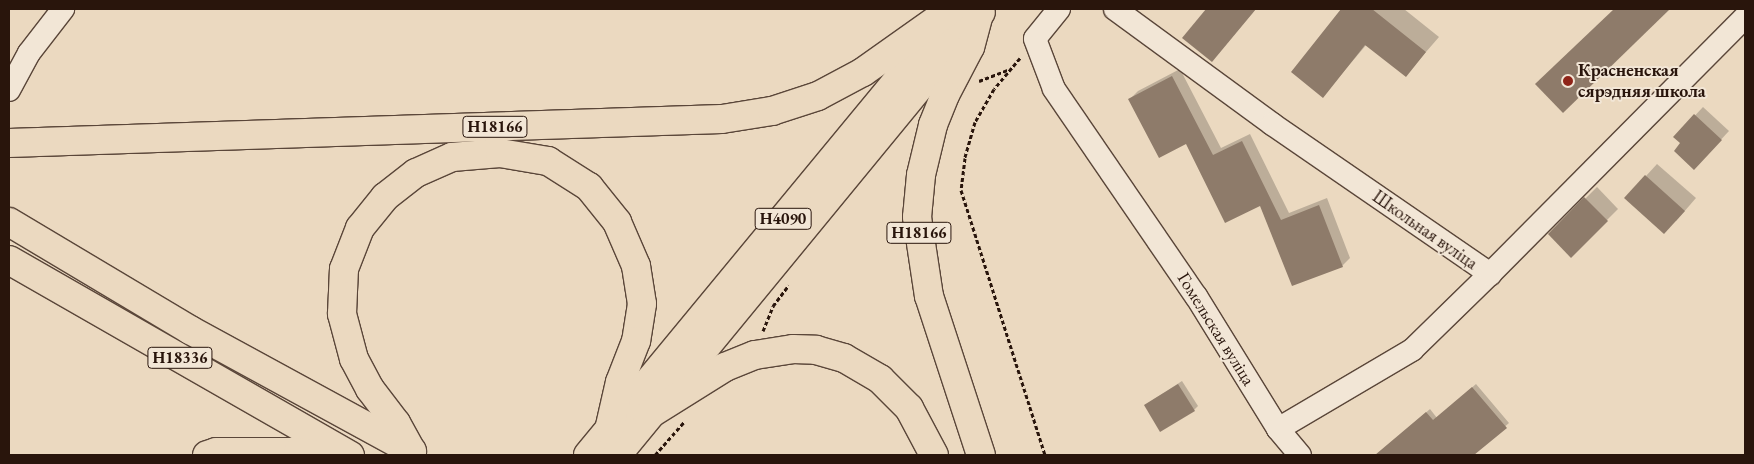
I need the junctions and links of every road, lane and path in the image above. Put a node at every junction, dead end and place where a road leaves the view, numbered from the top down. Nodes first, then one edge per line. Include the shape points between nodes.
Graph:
1 (63, 9) edge
2 (952, 9) edge
3 (1059, 9) edge
4 (1115, 9) edge
5 (973, 10) edge
6 (1745, 17) edge
7 (1035, 39) junction
8 (1012, 69) junction
9 (977, 82) dead end
10 (9, 89) edge
11 (9, 143) edge
12 (9, 222) edge
13 (9, 260) edge
14 (1490, 274) junction
15 (647, 416) junction
16 (1278, 429) junction
17 (613, 443) edge
18 (414, 453) edge
19 (207, 455) edge
20 (319, 455) edge
21 (350, 455) edge
22 (588, 455) edge
23 (934, 455) edge
24 (981, 455) edge
25 (1045, 455) edge
26 (1300, 455) edge

1 - 10 street via 29,53
2 - 11 main road, Н18166 via 862,72 818,96 772,111 722,119
3 - 7 street
4 - 14 street, Школьная вуліца via 1272,124
5 - 15 main road, Н4090
5 - 17 main road, Н4090
5 - 24 main road, Н18166 via 970,47 933,125 921,175 917,217 929,296
6 - 14 street, Школьная вуліца
7 - 8 path
7 - 16 street, Гомельская вуліца via 1054,89 1196,296
8 - 9 path
8 - 25 path via 994,89 975,122 965,158 961,190
12 - 18 main road, Н18336 via 190,330
13 - 21 main road, Н18336
14 - 16 street via 1412,350
15 - 17 main road, Н4090
15 - 23 main road via 725,367 755,355 793,349 816,350 844,358 880,379 909,408
16 - 26 street, Гомельская вуліца
17 - 18 main road, Н18166 via 620,382 636,341 642,304 636,266 617,222 589,187 548,161 500,153 452,157 416,173 385,197 360,228 344,269 342,314 354,358 370,389
17 - 22 main road, Н4090
19 - 20 main road via 216,452

